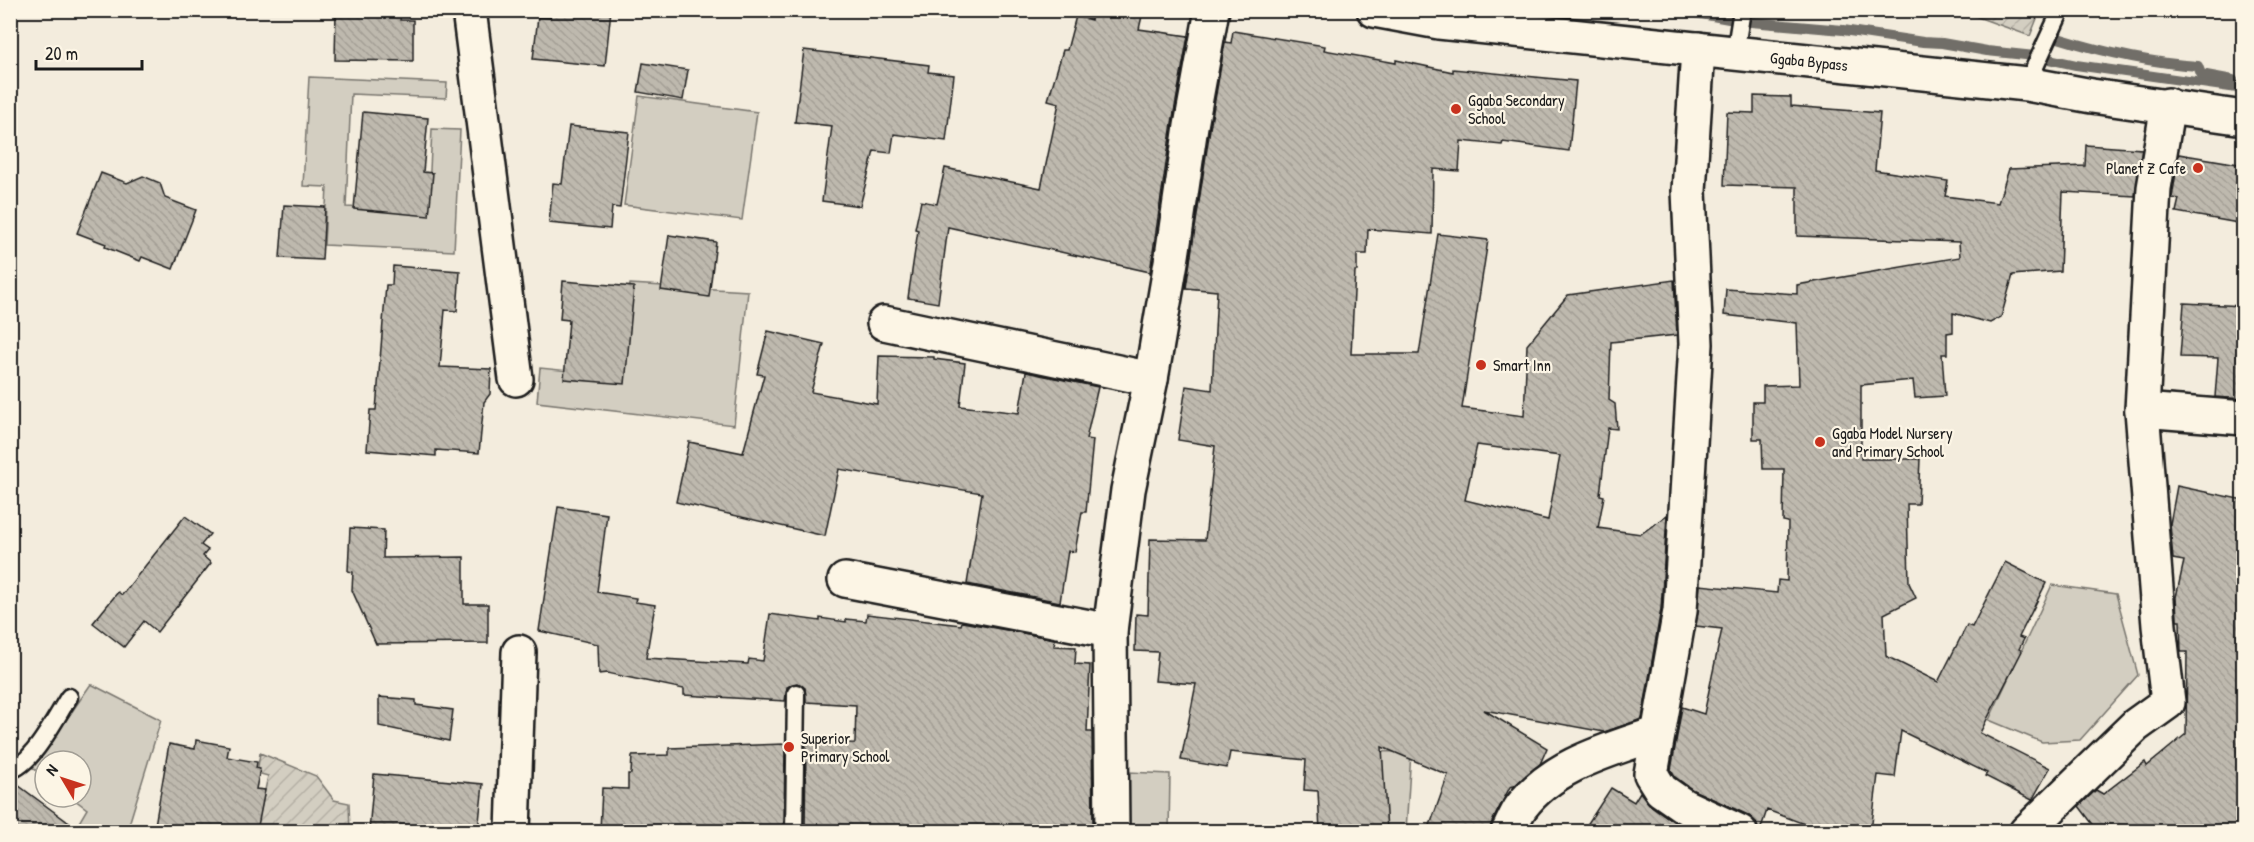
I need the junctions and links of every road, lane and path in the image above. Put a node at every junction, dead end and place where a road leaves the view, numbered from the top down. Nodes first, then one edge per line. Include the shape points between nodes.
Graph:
1 (469, 10) edge
2 (1212, 10) edge
3 (1374, 10) edge
4 (1742, 10) edge
5 (2061, 10) edge
6 (1441, 16) edge
7 (1698, 49) junction
8 (1736, 53) junction
9 (2027, 84) junction
10 (2168, 105) junction
11 (2244, 118) edge
12 (884, 323) dead end
13 (516, 379) dead end
14 (1151, 379) junction
15 (2142, 410) junction
16 (2244, 417) edge
17 (845, 580) dead end
18 (1110, 631) junction
19 (519, 652) dead end
20 (796, 693) dead end
21 (69, 697) dead end
22 (1658, 734) junction
23 (10, 770) edge
24 (513, 831) edge
25 (794, 831) edge
26 (1112, 831) edge
27 (1508, 831) edge
28 (1740, 831) edge
29 (2026, 831) edge

1 - 13 street
2 - 14 street
3 - 6 street, Ggaba Bypass
4 - 8 lane
5 - 9 lane
6 - 7 street, Ggaba Bypass
7 - 8 street, Ggaba Bypass
7 - 22 street via 1689,191 1696,344 1680,611
8 - 9 street, Ggaba Bypass
9 - 10 street, Ggaba Bypass
10 - 11 street, Ggaba Bypass
10 - 15 street via 2154,188
12 - 14 street
14 - 18 street via 1128,490
15 - 16 street
15 - 29 street via 2158,626 2168,702 2136,725
17 - 18 street
18 - 26 street
19 - 24 street
20 - 25 lane
21 - 23 lane via 29,757
22 - 27 street via 1590,758 1550,778 1521,807
22 - 28 street via 1651,774 1661,790 1684,806

